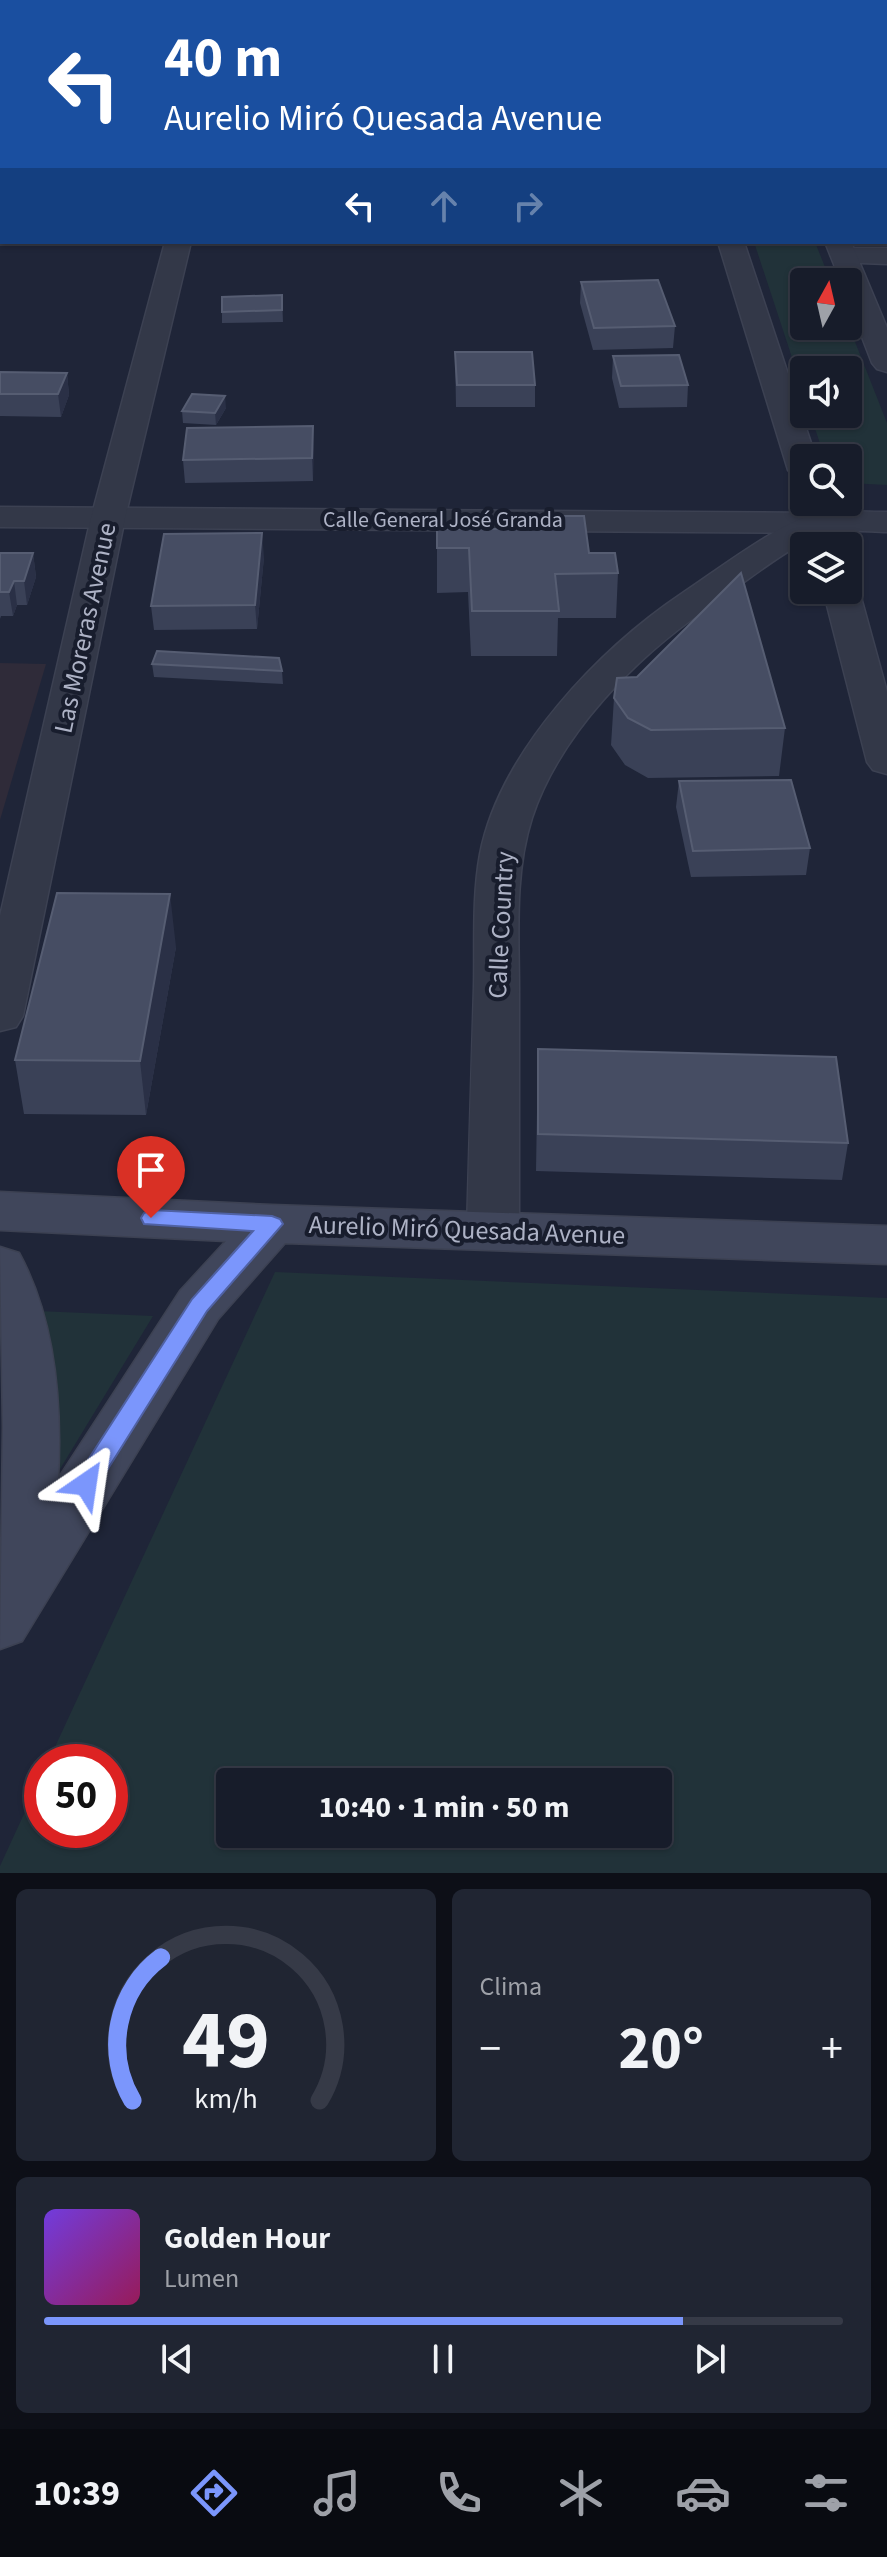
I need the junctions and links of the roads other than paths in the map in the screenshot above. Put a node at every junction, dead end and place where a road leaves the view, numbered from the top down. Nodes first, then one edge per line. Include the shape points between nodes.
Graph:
1 (177, 244) edge
2 (732, 244) edge
3 (841, 249) edge
4 (887, 256) edge
5 (887, 363) edge
6 (796, 444) edge
7 (0, 517) edge
8 (108, 518) junction
9 (887, 522) edge
10 (821, 524) edge
11 (845, 604) edge
12 (887, 762) edge
13 (0, 1016) edge
14 (0, 1211) edge
15 (272, 1224) junction
16 (493, 1230) junction
17 (887, 1245) edge
18 (0, 1267) edge
19 (15, 1474) edge
20 (2, 1617) edge

1 - 8 street, Las Moreras Avenue
2 - 6 street
3 - 4 street
3 - 5 street
7 - 8 street, Calle General José Granda
8 - 10 street, Calle General José Granda
8 - 13 street, Las Moreras Avenue
9 - 10 street, Calle General José Granda
10 - 16 street, Calle Country via 775,547 700,598 613,666 552,741 512,816 501,855 497,924
11 - 12 street
14 - 15 main road, Aurelio Miró Quesada Avenue
15 - 16 main road, Aurelio Miró Quesada Avenue
15 - 20 main road via 199,1305
16 - 17 main road, Aurelio Miró Quesada Avenue
18 - 19 main road via 29,1379
19 - 20 main road

